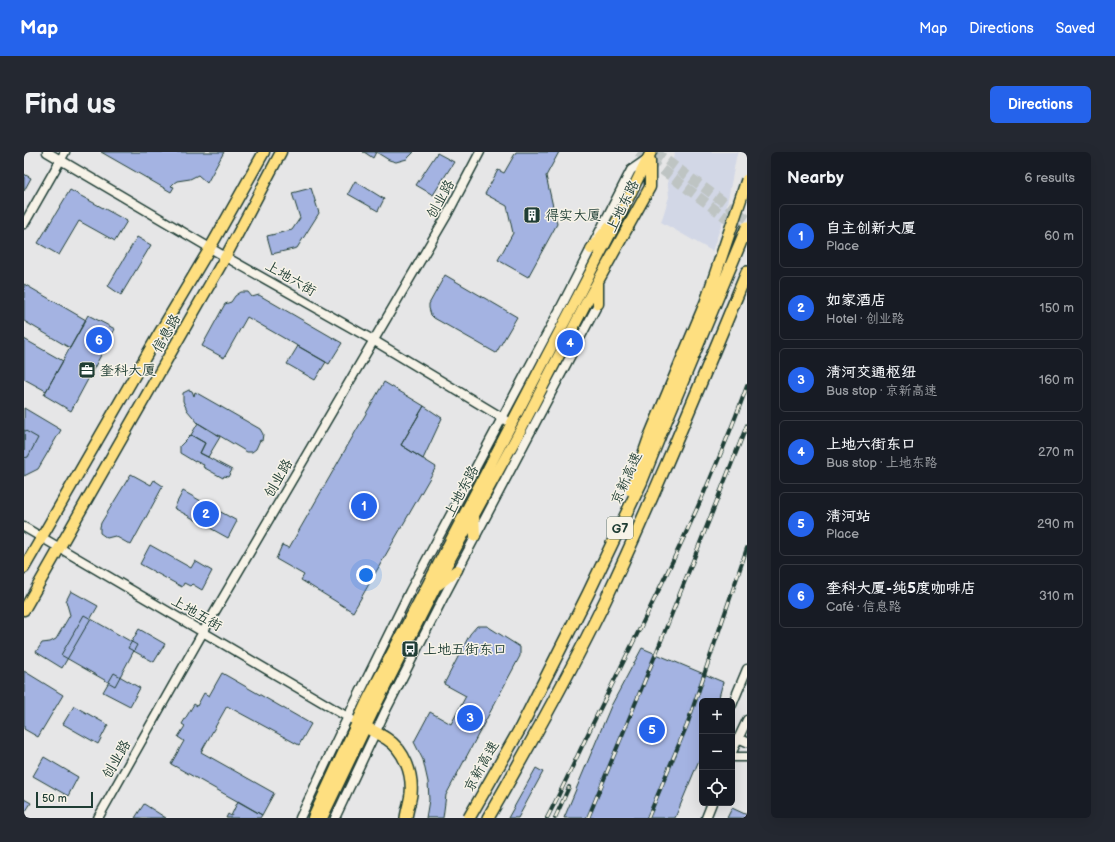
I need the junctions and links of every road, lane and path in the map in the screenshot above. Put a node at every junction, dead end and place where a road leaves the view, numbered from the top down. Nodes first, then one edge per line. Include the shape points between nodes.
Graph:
1 (47, 152) edge
2 (65, 152) edge
3 (264, 152) edge
4 (281, 152) edge
5 (480, 152) edge
6 (648, 154) edge
7 (61, 160) junction
8 (747, 180) edge
9 (24, 224) edge
10 (615, 224) junction
11 (747, 227) edge
12 (210, 248) junction
13 (591, 249) junction
14 (226, 256) junction
15 (747, 272) edge
16 (598, 282) junction
17 (598, 304) joint
18 (373, 340) junction
19 (515, 405) junction
20 (534, 414) junction
21 (507, 420) junction
22 (521, 429) junction
23 (474, 515) junction
24 (24, 527) edge
25 (475, 536) junction
26 (42, 537) junction
27 (615, 538) junction
28 (60, 548) junction
29 (24, 568) edge
30 (457, 570) junction
31 (435, 587) junction
32 (24, 610) edge
33 (204, 632) junction
34 (747, 669) edge
35 (735, 698) edge
36 (747, 720) edge
37 (362, 725) junction
38 (738, 738) junction
39 (747, 742) edge
40 (735, 745) edge
41 (735, 757) edge
42 (747, 757) edge
43 (711, 806) edge
44 (98, 818) edge
45 (300, 818) edge
46 (313, 818) edge
47 (322, 818) edge
48 (335, 818) edge
49 (406, 818) edge
50 (469, 818) edge
51 (488, 818) edge
52 (706, 818) edge

1 - 7 street, 上地六街
2 - 7 street
3 - 12 main road, 信息路
4 - 14 main road, 信息路
5 - 18 street, 创业路 via 447,215
6 - 10 main road, 上地东路
6 - 13 street via 631,170
6 - 16 main road, 上地东路 via 650,187
7 - 9 street
7 - 12 street, 上地六街
8 - 27 highway, bridge via 706,302 650,436
10 - 13 main road via 606,229
10 - 19 main road, 上地东路
11 - 27 highway, 京新高速 / G7, bridge via 641,483
12 - 14 street, 上地六街
12 - 26 main road, 信息路
13 - 19 street
14 - 18 street, 上地六街
14 - 28 main road, 信息路
15 - 51 highway, G7 via 652,498 604,601 555,699
16 - 17 main road
16 - 20 main road, 上地东路
17 - 20 street
18 - 21 street, 上地六街
18 - 33 street, 创业路
19 - 20 street
19 - 21 main road, 上地东路
20 - 22 main road, 上地东路
20 - 25 street
21 - 22 street, 上地六街
21 - 37 main road, 上地东路 via 507,433 368,699
22 - 23 main road, 上地东路
23 - 25 main road
23 - 31 main road, 上地东路
24 - 26 street, 上地五街
25 - 30 street
26 - 28 street, 上地五街
26 - 29 main road, 信息路
27 - 50 highway, 京新高速 / G7, bridge via 521,727
28 - 32 main road, 信息路
28 - 33 street, 上地五街
30 - 31 main road
30 - 37 street
31 - 37 main road, 上地东路
33 - 37 street, 上地五街
33 - 44 street, 创业路
34 - 35 street
36 - 38 street
37 - 45 street
37 - 46 main road, 上地东路
37 - 47 main road, 上地东路
37 - 48 street
37 - 49 highway via 388,740 406,761 411,793
38 - 39 street
38 - 40 street
41 - 42 street
43 - 52 street

